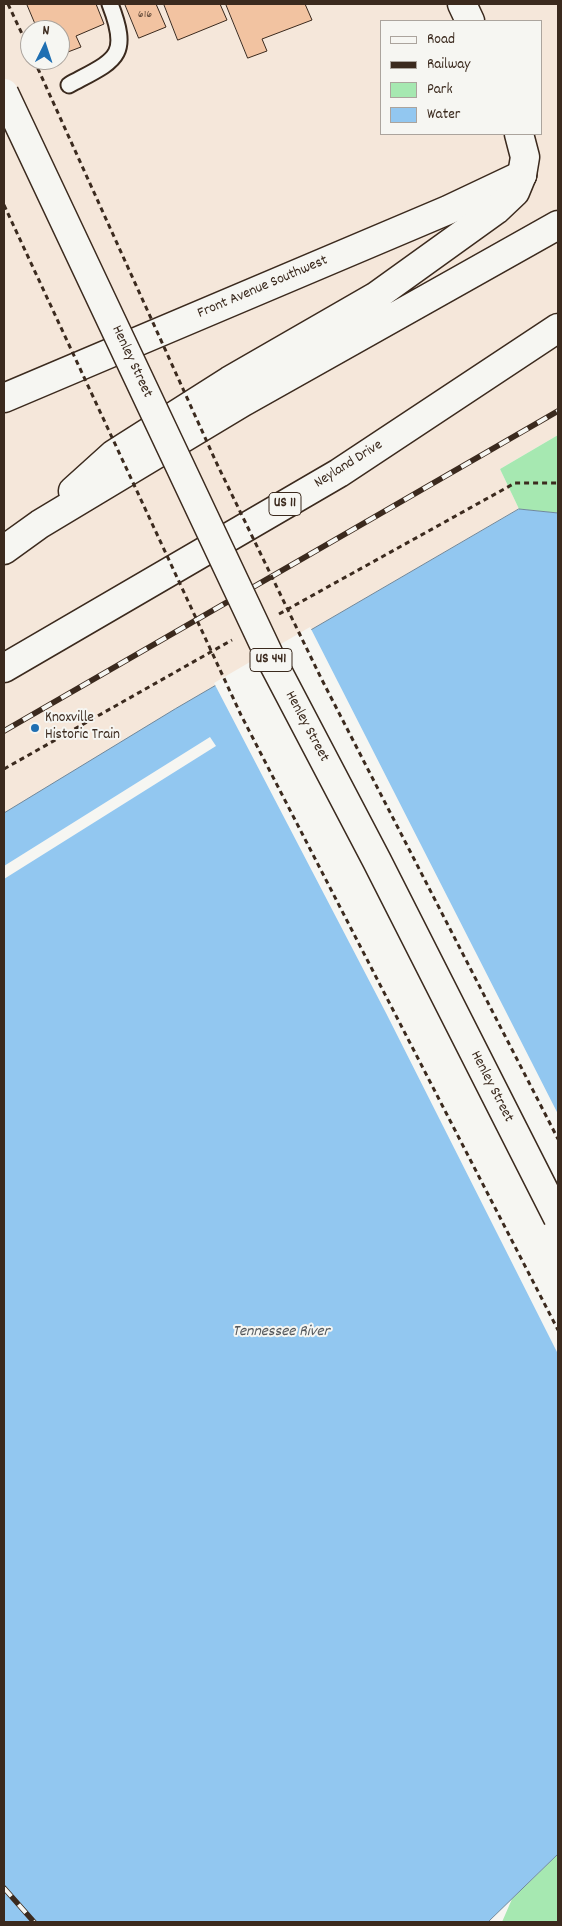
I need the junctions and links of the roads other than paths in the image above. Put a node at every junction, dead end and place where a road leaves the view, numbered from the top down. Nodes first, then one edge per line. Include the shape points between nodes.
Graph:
1 (110, 4) edge
2 (462, 4) edge
3 (470, 20) edge
4 (70, 85) dead end
5 (4, 93) edge
6 (519, 135) edge
7 (522, 175) junction
8 (558, 226) edge
9 (558, 328) edge
10 (4, 398) edge
11 (40, 524) junction
12 (4, 550) edge
13 (4, 668) edge
14 (558, 1218) edge

1 - 4 lane via 120,38 116,54 107,64
2 - 3 main road
5 - 14 main road, Henley Street / US 441, bridge via 270,657
6 - 7 main road via 525,157
7 - 10 main road, Front Avenue Southwest via 439,214
7 - 11 main road via 515,192 496,210 374,297 229,381 114,454
8 - 11 main road via 243,402
9 - 13 main road, Neyland Drive / US 11 via 339,473
11 - 12 main road

